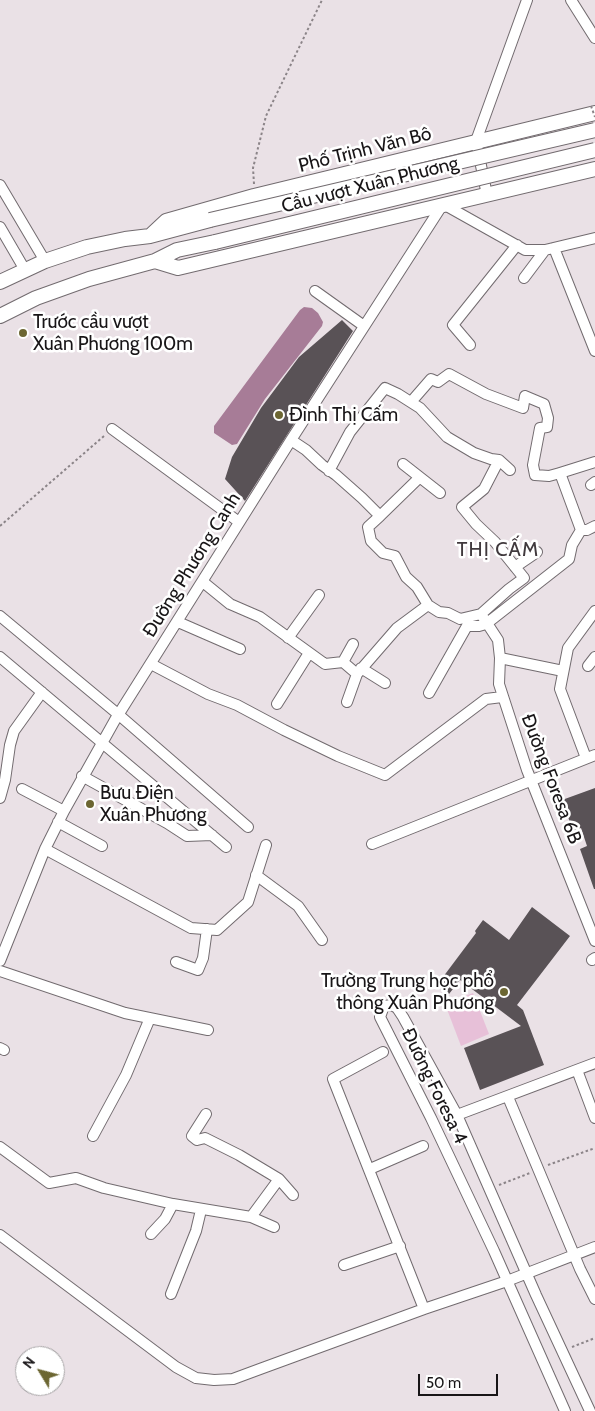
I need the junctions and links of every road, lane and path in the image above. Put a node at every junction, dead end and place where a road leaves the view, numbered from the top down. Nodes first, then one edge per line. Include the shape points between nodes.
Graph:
1 (322, 0) edge
2 (527, 0) edge
3 (571, 0) edge
4 (595, 38) edge
5 (593, 110) edge
6 (595, 117) edge
7 (595, 130) edge
8 (476, 141) junction
9 (595, 150) edge
10 (595, 170) edge
11 (0, 185) edge
12 (487, 195) junction
13 (254, 196) junction
14 (443, 204) junction
15 (0, 227) edge
16 (150, 236) junction
17 (595, 238) edge
18 (517, 246) junction
19 (550, 249) junction
20 (45, 261) junction
21 (155, 262) junction
22 (25, 270) junction
23 (524, 278) dead end
24 (0, 282) edge
25 (315, 291) dead end
26 (0, 316) edge
27 (364, 326) junction
28 (470, 345) dead end
29 (595, 351) edge
30 (411, 402) junction
31 (112, 429) joint
32 (291, 440) junction
33 (499, 460) junction
34 (595, 462) edge
35 (403, 464) dead end
36 (510, 470) dead end
37 (329, 471) junction
38 (560, 473) junction
39 (419, 478) junction
40 (440, 493) dead end
41 (380, 516) junction
42 (239, 522) junction
43 (0, 526) edge
44 (595, 526) edge
45 (582, 530) junction
46 (537, 552) dead end
47 (515, 567) junction
48 (203, 582) junction
49 (319, 595) dead end
50 (428, 605) junction
51 (595, 611) edge
52 (0, 616) edge
53 (460, 619) junction
54 (483, 619) junction
55 (178, 622) junction
56 (466, 629) junction
57 (288, 638) junction
58 (353, 644) dead end
59 (240, 649) dead end
60 (308, 653) junction
61 (0, 657) edge
62 (595, 657) edge
63 (500, 658) junction
64 (343, 662) junction
65 (151, 664) junction
66 (595, 665) edge
67 (359, 671) junction
68 (564, 671) junction
69 (385, 683) dead end
70 (42, 692) junction
71 (428, 693) dead end
72 (502, 697) junction
73 (347, 702) dead end
74 (277, 704) dead end
75 (119, 715) junction
76 (102, 742) junction
77 (591, 756) edge
78 (82, 776) junction
79 (531, 780) junction
80 (22, 789) dead end
81 (0, 798) edge
82 (64, 811) junction
83 (58, 822) junction
84 (248, 827) dead end
85 (212, 835) junction
86 (372, 844) dead end
87 (266, 845) dead end
88 (102, 846) dead end
89 (226, 847) dead end
90 (45, 849) junction
91 (256, 875) junction
92 (207, 929) junction
93 (322, 940) dead end
94 (595, 941) edge
95 (0, 961) edge
96 (176, 962) dead end
97 (0, 971) edge
98 (150, 1018) junction
99 (208, 1030) dead end
100 (383, 1052) dead end
101 (595, 1063) edge
102 (577, 1070) junction
103 (508, 1097) junction
104 (206, 1114) dead end
105 (457, 1114) junction
106 (595, 1118) edge
107 (93, 1136) dead end
108 (423, 1146) dead end
109 (0, 1147) edge
110 (595, 1148) edge
111 (370, 1169) junction
112 (538, 1169) junction
113 (279, 1179) junction
114 (490, 1188) junction
115 (293, 1195) dead end
116 (173, 1204) junction
117 (201, 1210) junction
118 (251, 1217) junction
119 (274, 1227) dead end
120 (150, 1234) dead end
121 (0, 1235) edge
122 (400, 1246) junction
123 (595, 1247) edge
124 (574, 1254) junction
125 (344, 1265) dead end
126 (526, 1272) junction
127 (508, 1281) junction
128 (170, 1294) dead end
129 (595, 1299) edge
130 (424, 1309) junction
131 (595, 1338) edge
132 (562, 1351) junction
133 (565, 1411) edge
134 (590, 1411) edge

1 - 13 path via 266,116 253,168
2 - 8 street
3 - 4 street
5 - 6 path, bridge
5 - 8 main road, Phố Trịnh Văn Bô
7 - 16 main road, Cầu vượt Xuân Phương, bridge
8 - 12 street
8 - 13 main road, Phố Trịnh Văn Bô
9 - 21 main road, Cầu vượt Xuân Phương, bridge via 178,250
10 - 12 main road
11 - 20 street
12 - 14 main road
13 - 16 main road, Phố Trịnh Văn Bô via 166,221
14 - 18 street
14 - 21 main road via 178,268
14 - 27 street, Đường Phương Canh
15 - 22 street
16 - 20 main road, Cầu vượt Xuân Phương via 87,247
17 - 19 street
18 - 19 street via 525,250
18 - 28 street via 453,325
19 - 23 street
19 - 29 street
20 - 22 main road, Cầu vượt Xuân Phương
21 - 26 main road via 89,279 36,298
22 - 24 main road, Cầu vượt Xuân Phương
25 - 27 street
27 - 32 street, Đường Phương Canh
30 - 33 street via 447,437 474,453
30 - 37 street via 384,388 350,432
30 - 38 street via 431,378 438,382 449,374 486,394 523,408 525,396 544,404 547,427 540,428 533,465 535,474 548,476
31 - 42 street
31 - 43 path
32 - 37 street
32 - 42 street, Đường Phương Canh
33 - 36 street
33 - 47 street via 484,489 462,507
34 - 38 street
35 - 39 street
37 - 41 street
38 - 45 street
39 - 40 street
39 - 41 street
41 - 50 street via 368,527 371,541 383,553 395,556 406,577
42 - 48 street, Đường Phương Canh
44 - 45 street
45 - 54 street via 572,545 569,559
46 - 47 street
47 - 54 street via 524,578 509,589
48 - 55 street, Đường Phương Canh
48 - 57 street via 230,604 260,617
49 - 57 street
50 - 53 street
50 - 67 street via 397,628
51 - 68 street via 568,648
52 - 75 street
53 - 54 street
53 - 56 street
54 - 56 street via 479,626 467,626
54 - 63 street, Đường Foresa 6B via 498,640
55 - 59 street
55 - 65 street, Đường Phương Canh
56 - 71 street
57 - 60 street
58 - 64 street
60 - 64 street via 325,664
60 - 74 street
61 - 70 street
62 - 66 street via 588,666
63 - 68 street
63 - 72 street, Đường Foresa 6B
64 - 67 street
65 - 72 street via 338,756 385,775 486,699
65 - 75 street, Đường Phương Canh
67 - 69 street
67 - 73 street
68 - 77 street via 560,689
70 - 76 street
70 - 81 street via 14,731
72 - 79 street, Đường Foresa 6B
75 - 76 street, Đường Phương Canh
75 - 84 street
76 - 78 street, Đường Phương Canh
76 - 85 street
77 - 79 street
78 - 82 street, Đường Phương Canh
78 - 85 street via 187,836
79 - 86 street
79 - 94 street, Đường Foresa 6B
80 - 82 street
82 - 83 street, Đường Phương Canh
83 - 88 street
83 - 90 street, Đường Phương Canh
85 - 89 street
87 - 91 street
90 - 92 street via 191,928
90 - 95 street, Đường Phương Canh
91 - 92 street via 248,902 217,930
91 - 93 street via 298,906
92 - 96 street via 198,970
97 - 98 street via 125,1013
98 - 99 street
98 - 107 street via 126,1075
100 - 111 street via 333,1079
101 - 102 street
102 - 103 street
102 - 106 street
103 - 105 street
103 - 112 street
104 - 113 street via 192,1136 197,1140 204,1138 239,1155
105 - 114 street, Đường Foresa 4
105 - 127 street, Đường Foresa 4 via 397,1008 384,1006 380,1017
108 - 111 street
109 - 116 street via 49,1183 76,1178
110 - 112 path
111 - 122 street
112 - 114 path
112 - 124 street
113 - 115 street
113 - 118 street
114 - 126 street, Đường Foresa 4
116 - 117 street
116 - 120 street via 165,1219
117 - 118 street
117 - 128 street via 196,1231
118 - 119 street
121 - 130 street via 151,1349 196,1378 233,1379
122 - 125 street
122 - 130 street
123 - 124 street
124 - 126 street
124 - 129 street
126 - 127 street
126 - 132 street, Đường Foresa 4
127 - 130 street
127 - 133 street, Đường Foresa 4
131 - 132 path
132 - 134 street, Đường Foresa 4

